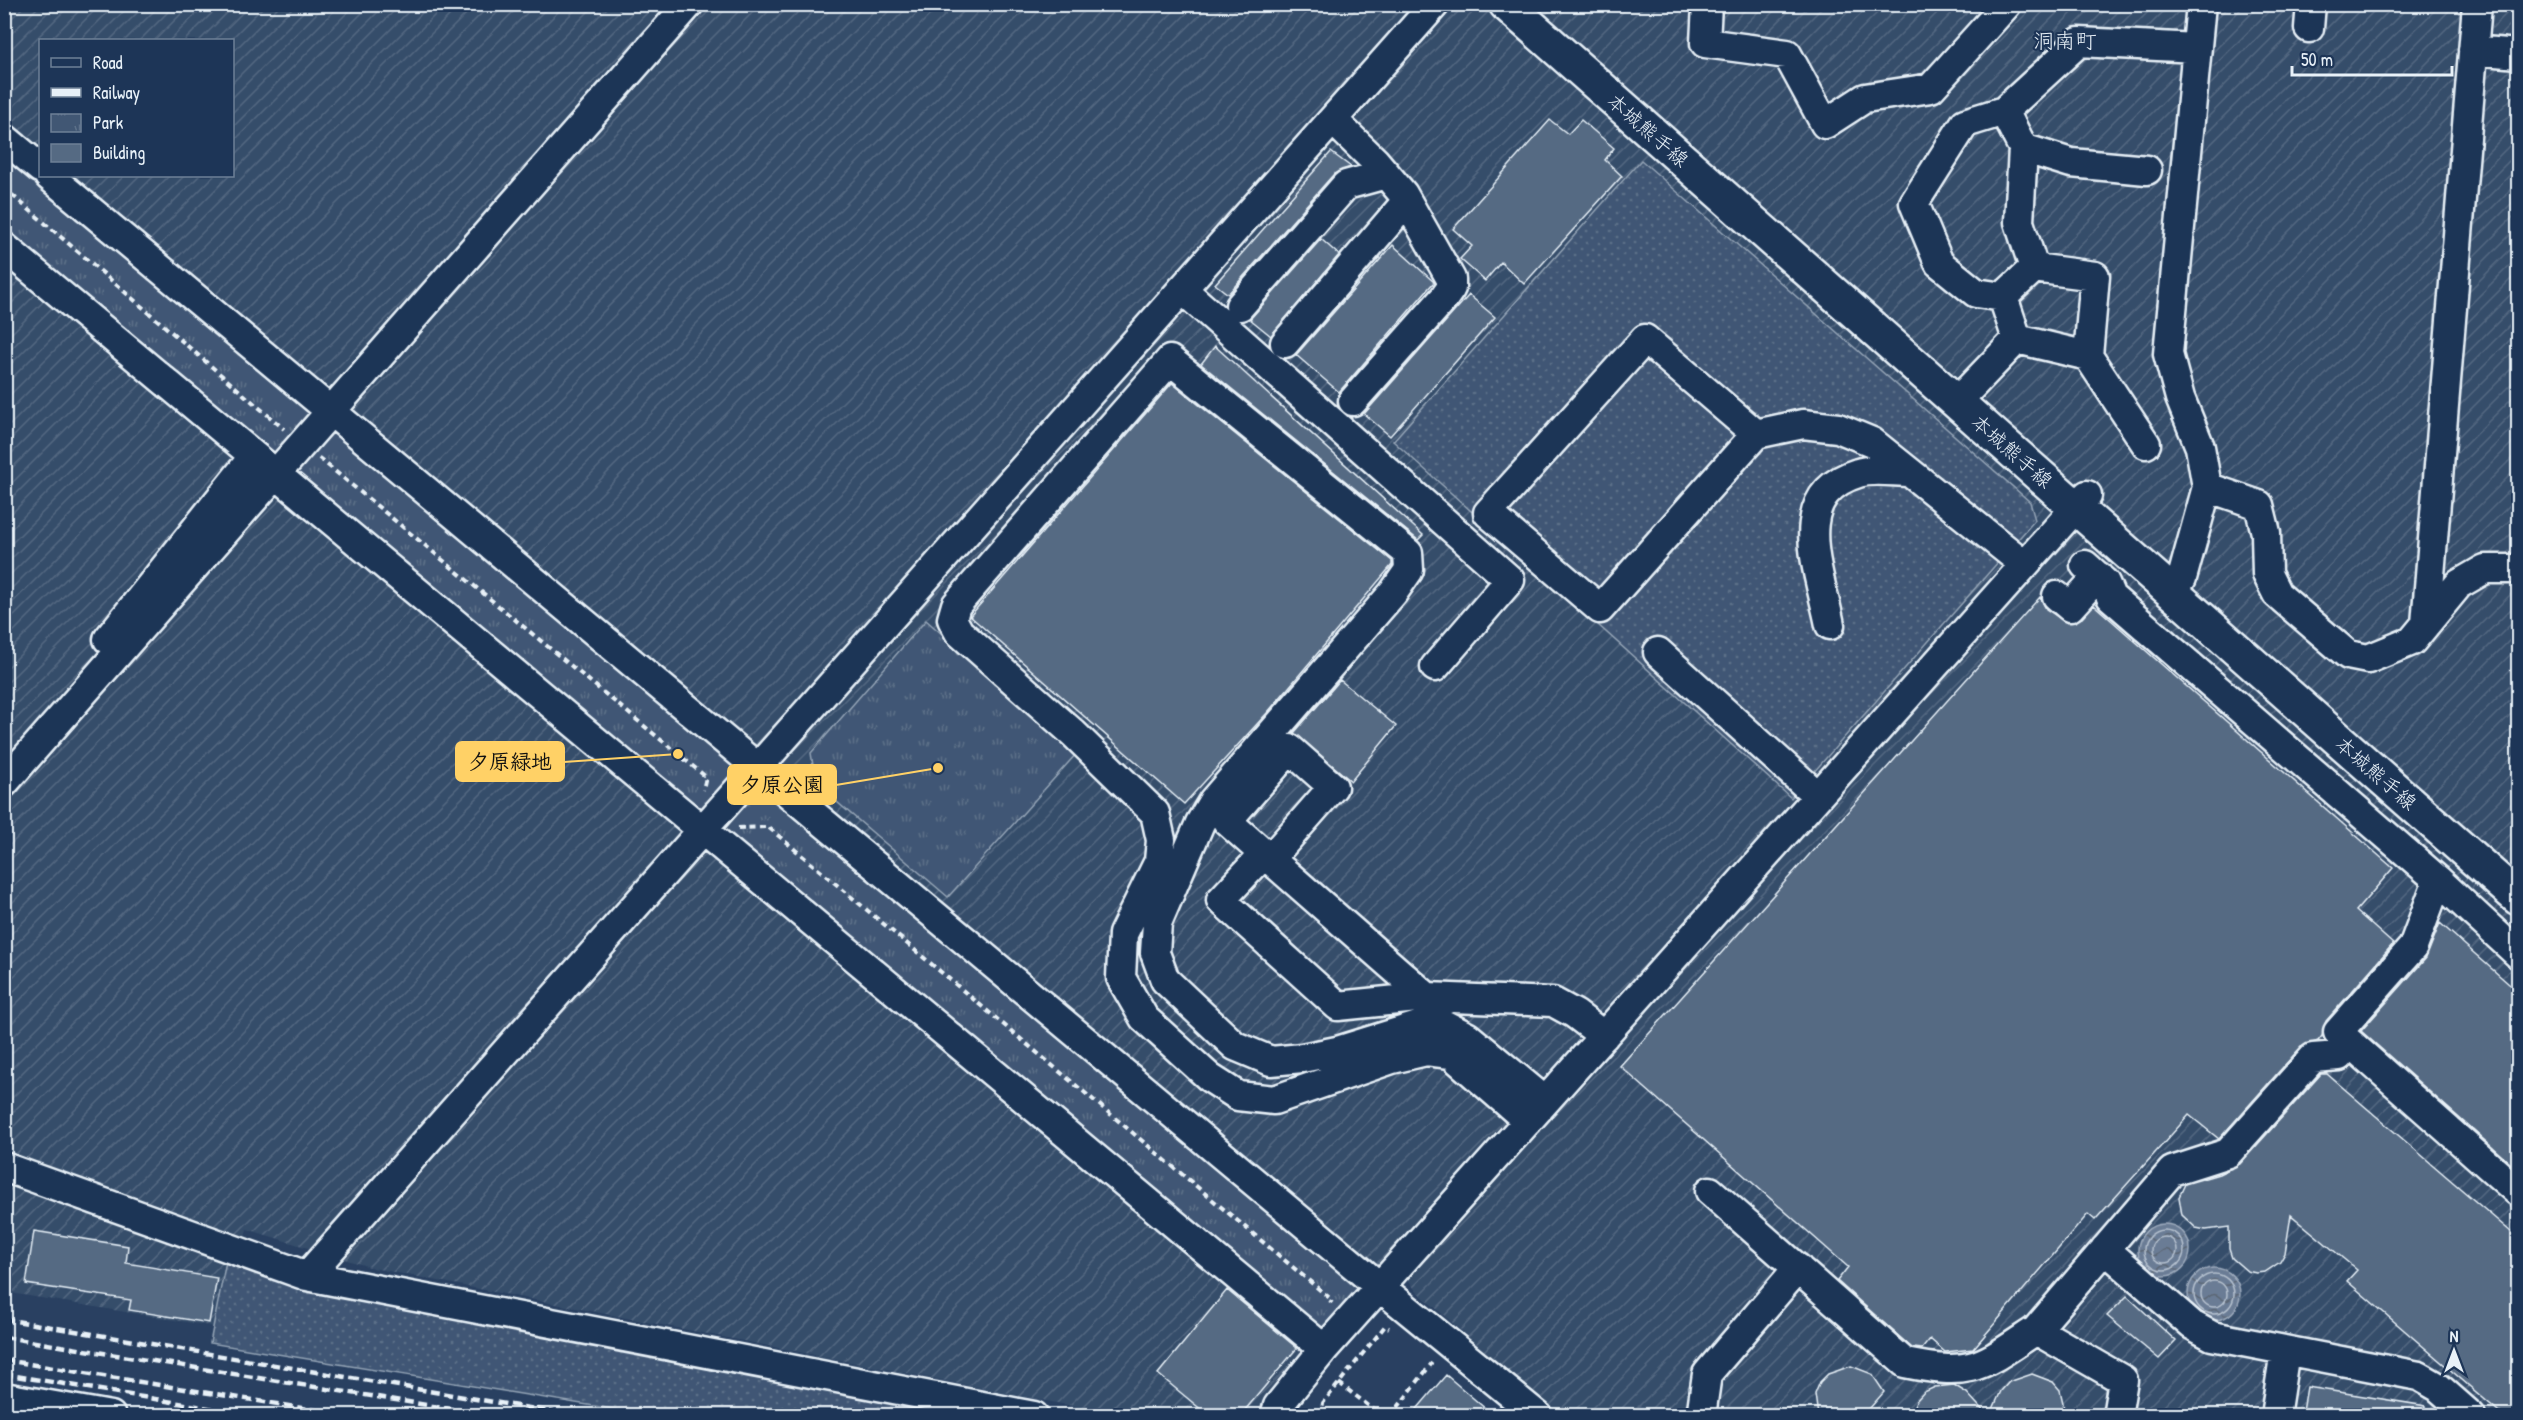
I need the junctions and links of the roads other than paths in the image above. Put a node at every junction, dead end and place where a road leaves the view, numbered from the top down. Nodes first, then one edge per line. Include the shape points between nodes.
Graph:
1 (689, 4) edge
2 (1435, 4) edge
3 (1506, 4) edge
4 (1531, 4) edge
5 (1707, 4) edge
6 (2007, 4) edge
7 (2201, 4) edge
8 (2477, 4) edge
9 (2197, 48) junction
10 (2473, 50) junction
11 (2518, 54) edge
12 (2004, 111) junction
13 (1333, 120) junction
14 (4, 138) edge
15 (2023, 148) junction
16 (39, 167) edge
17 (2147, 170) dead end
18 (1386, 174) junction
19 (50, 177) edge
20 (1407, 201) junction
21 (4, 247) edge
22 (2034, 268) junction
23 (1182, 289) junction
24 (2003, 297) junction
25 (1240, 306) dead end
26 (2017, 339) junction
27 (1285, 342) dead end
28 (2088, 356) junction
29 (1968, 390) junction
30 (1353, 401) dead end
31 (330, 412) junction
32 (1756, 434) junction
33 (2146, 444) dead end
34 (254, 456) junction
35 (1909, 472) junction
36 (277, 475) junction
37 (2207, 487) junction
38 (2081, 501) junction
39 (2024, 564) junction
40 (2518, 569) edge
41 (2182, 578) junction
42 (2057, 596) dead end
43 (2426, 624) junction
44 (1830, 625) dead end
45 (1658, 652) dead end
46 (1435, 667) dead end
47 (757, 767) junction
48 (4, 769) edge
49 (4, 783) edge
50 (1818, 796) junction
51 (710, 821) junction
52 (2518, 874) edge
53 (2438, 880) junction
54 (2518, 898) edge
55 (2518, 954) edge
56 (1427, 997) junction
57 (1604, 1036) junction
58 (2350, 1043) junction
59 (1537, 1111) junction
60 (4, 1167) edge
61 (1710, 1191) dead end
62 (2518, 1192) edge
63 (2105, 1249) junction
64 (1798, 1268) junction
65 (307, 1276) junction
66 (1380, 1287) junction
67 (2036, 1330) junction
68 (1331, 1341) junction
69 (2285, 1351) junction
70 (4, 1397) edge
71 (111, 1416) edge
72 (1034, 1416) edge
73 (1275, 1416) edge
74 (1538, 1416) edge
75 (1701, 1416) edge
76 (2117, 1416) edge
77 (2275, 1416) edge
78 (2471, 1416) edge

1 - 31 street
2 - 13 street
3 - 38 main road, 本城熊手線
4 - 29 main road, 本城熊手線
5 - 6 street via 1705,43 1787,54 1825,124 1865,98 1931,88
7 - 9 street
8 - 10 street
9 - 12 street via 2079,42
9 - 37 street via 2168,354 2200,447
10 - 11 street
10 - 43 street
12 - 15 street
12 - 24 street via 1965,123 1914,203 1939,263 1976,292
13 - 18 street
13 - 23 street
14 - 16 street
15 - 17 street via 2071,164
15 - 22 street via 2019,222
18 - 20 street
18 - 25 street via 1346,185
19 - 31 street
20 - 27 street
20 - 30 street via 1451,279 1451,288
21 - 34 street
22 - 24 street
22 - 28 street via 2095,276
23 - 46 street via 1510,580
23 - 47 street
24 - 26 street
26 - 28 street
26 - 29 street
28 - 33 street
29 - 38 main road, 本城熊手線
31 - 36 street
31 - 47 street
32 - 32 street via 1600,609 1488,513 1645,339
32 - 35 street via 1803,424 1838,428 1872,442
34 - 36 street
34 - 48 street
35 - 39 street
35 - 44 street via 1860,472 1837,483 1819,499 1813,515 1813,537
36 - 49 street
36 - 51 street
37 - 41 street
37 - 43 street via 2259,505 2266,532 2267,574 2277,594 2348,655 2368,659 2394,650 2412,641
38 - 39 street
38 - 41 main road, 本城熊手線
38 - 54 main road, 本城熊手線
39 - 50 street
40 - 43 street via 2485,569 2459,584
41 - 52 main road, 本城熊手線
42 - 53 street via 2070,607 2091,570 2105,583 2111,597
45 - 50 street
47 - 51 street
47 - 66 street
50 - 57 street
51 - 65 street
51 - 68 street
53 - 55 street
53 - 58 street via 2413,947 2338,1032
56 - 56 street via 1338,1006 1221,900 1267,856
56 - 57 street via 1553,1002
57 - 59 street
58 - 62 street
58 - 63 street via 2339,1056 2313,1058 2228,1153 2172,1171
59 - 59 street via 1451,1054 1426,1051 1274,1100 1238,1096 1210,1078 1144,1018 1121,978 1123,934 1159,861 1161,840 1155,813 959,632 952,619 956,604 1170,360 1408,553 1409,570 1394,593 1213,801 1157,923 1155,953 1165,980 1235,1046 1271,1061 1337,1051 1424,1024 1445,1025 1468,1037
59 - 66 street
60 - 65 street
61 - 64 street
63 - 67 street
63 - 69 street via 2192,1325 2212,1336
64 - 67 street via 1905,1362 1963,1370 1988,1361
64 - 75 street via 1707,1374
65 - 72 street
66 - 68 street
66 - 74 street
67 - 76 street via 2123,1380
68 - 73 street via 1278,1406
69 - 77 street
69 - 78 street via 2419,1376
70 - 71 street

